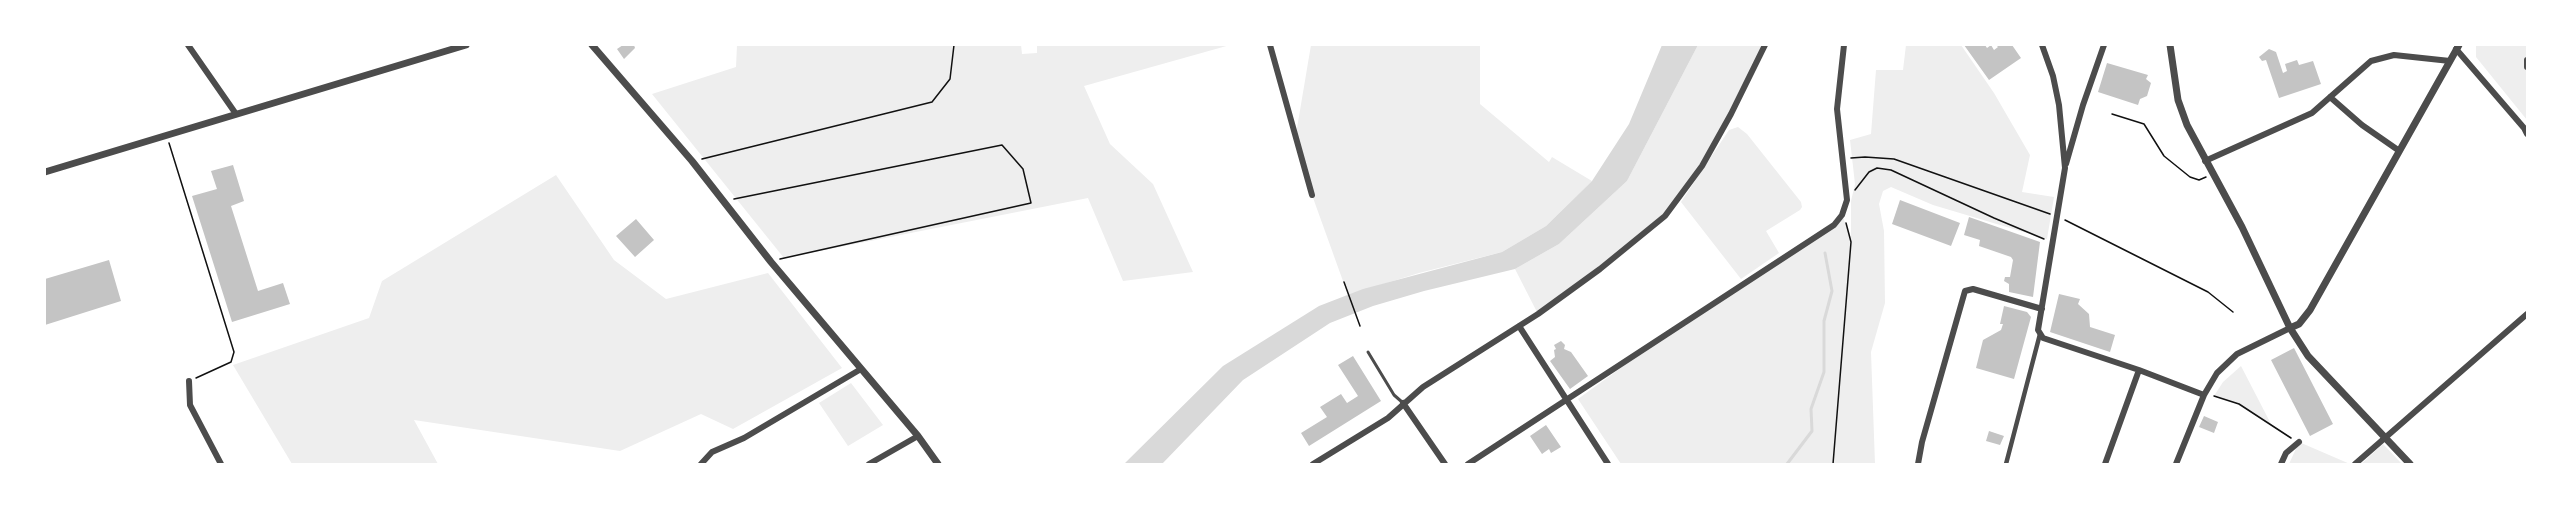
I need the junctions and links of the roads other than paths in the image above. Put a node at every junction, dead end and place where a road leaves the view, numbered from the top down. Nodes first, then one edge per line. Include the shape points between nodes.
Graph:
1 (188, 45) edge
2 (466, 45) edge
3 (592, 45) edge
4 (1270, 45) edge
5 (1765, 45) edge
6 (1844, 45) edge
7 (2042, 45) edge
8 (2104, 45) edge
9 (2170, 45) edge
10 (2457, 47) edge
11 (598, 48) edge
12 (2527, 60) edge
13 (2450, 61) junction
14 (2527, 67) edge
15 (2330, 97) junction
16 (236, 114) junction
17 (2527, 134) edge
18 (2398, 150) junction
19 (2205, 161) junction
20 (2065, 168) junction
21 (46, 170) edge
22 (1312, 195) dead end
23 (2042, 309) junction
24 (2527, 314) edge
25 (1519, 326) junction
26 (2290, 328) junction
27 (2040, 334) junction
28 (1368, 352) dead end
29 (861, 369) junction
30 (2139, 370) junction
31 (189, 381) road end
32 (2204, 395) junction
33 (1566, 399) junction
34 (1403, 403) junction
35 (918, 436) junction
36 (2385, 438) junction
37 (2300, 442) road end
38 (221, 464) edge
39 (701, 464) edge
40 (869, 464) edge
41 (938, 464) edge
42 (1313, 464) edge
43 (1445, 464) edge
44 (1468, 464) edge
45 (1608, 464) edge
46 (1918, 464) edge
47 (2006, 464) edge
48 (2105, 464) edge
49 (2176, 464) edge
50 (2281, 464) edge
51 (2355, 464) edge
52 (2410, 464) edge

1 - 16 street
2 - 16 street
3 - 11 street
4 - 22 street
5 - 25 street via 1702,166 1665,216 1600,269
6 - 33 street via 1838,109 1847,200 1842,215 1834,225
7 - 20 street via 2059,105
8 - 20 street
9 - 19 street via 2178,100
10 - 13 street
10 - 17 street
11 - 29 street
12 - 14 street
13 - 15 street via 2382,57 2361,68
13 - 18 street
15 - 18 street
15 - 19 street via 2312,113
16 - 21 street
18 - 26 street via 2310,310 2299,324
19 - 26 street
20 - 23 street
23 - 27 street
23 - 46 street via 1973,288 1965,291
24 - 36 street
25 - 33 street
25 - 34 street
26 - 32 street via 2237,354 2217,373
26 - 36 street via 2308,356
27 - 30 street
27 - 47 street
28 - 34 lane
29 - 35 street
29 - 39 street via 744,438 712,452
30 - 32 street
30 - 48 street
31 - 38 street via 190,405
32 - 49 street
33 - 44 street
33 - 45 street
34 - 42 street via 1388,418
34 - 43 street
35 - 40 street
35 - 41 street
36 - 51 street
36 - 52 street
37 - 50 street via 2286,453

